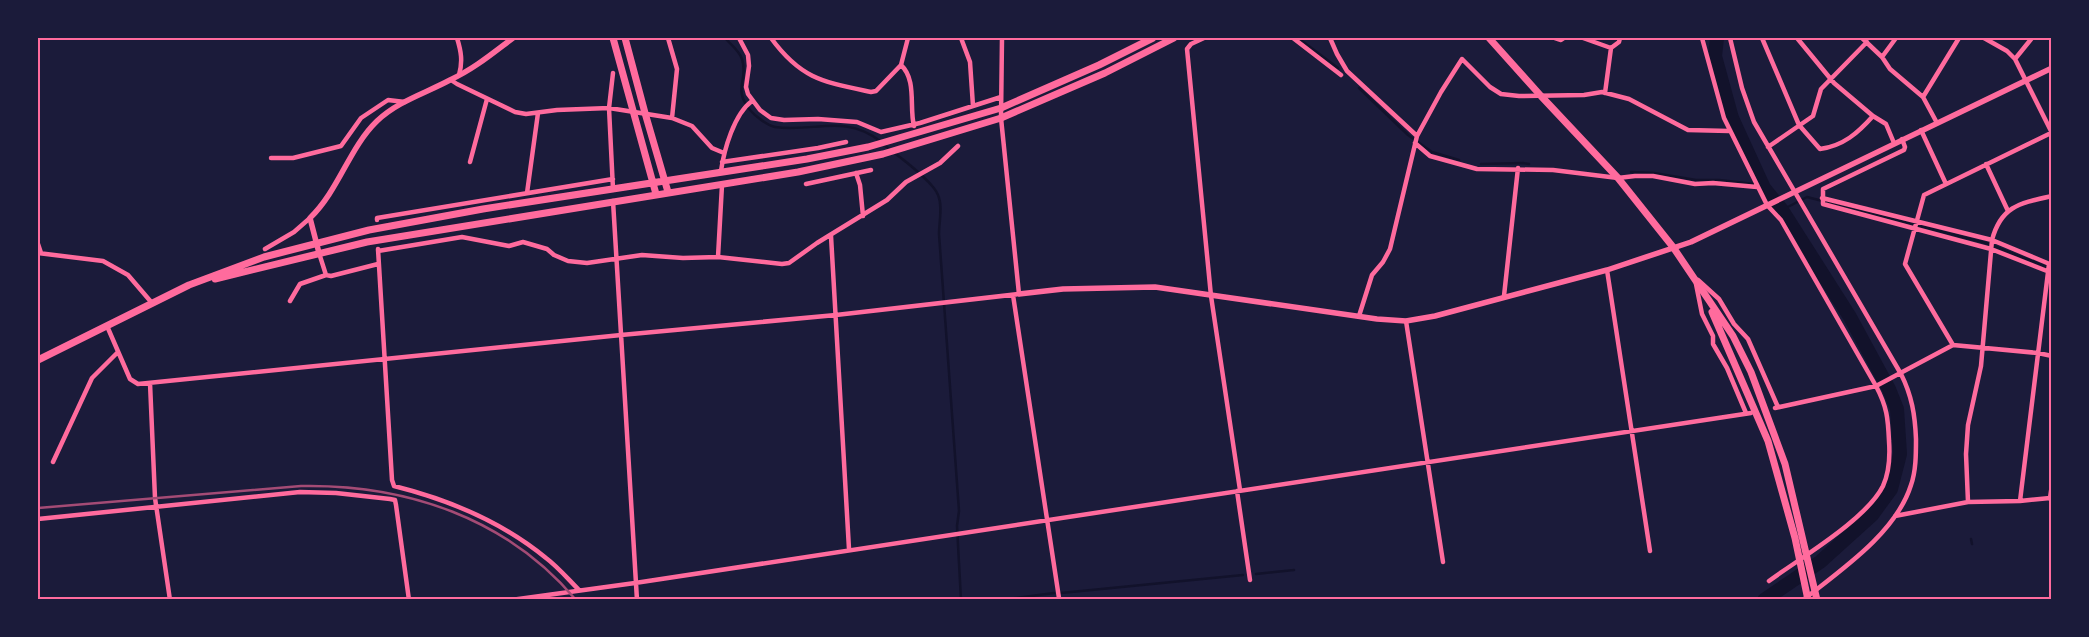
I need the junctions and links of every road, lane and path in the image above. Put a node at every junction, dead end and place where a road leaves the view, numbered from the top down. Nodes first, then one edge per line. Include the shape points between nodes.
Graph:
1 (457, 38) edge
2 (513, 38) edge
3 (613, 38) edge
4 (625, 38) edge
5 (668, 38) edge
6 (739, 38) edge
7 (770, 38) edge
8 (908, 38) edge
9 (961, 38) edge
10 (1002, 38) edge
11 (1153, 38) edge
12 (1174, 38) edge
13 (1204, 38) edge
14 (1292, 38) edge
15 (1330, 38) edge
16 (1489, 38) edge
17 (1555, 38) edge
18 (1564, 38) edge
19 (1583, 38) edge
20 (1620, 38) edge
21 (1702, 38) edge
22 (1730, 38) edge
23 (1762, 38) edge
24 (1797, 38) edge
25 (1862, 38) edge
26 (1896, 38) edge
27 (1960, 38) edge
28 (1984, 38) edge
29 (2032, 38) edge
30 (1867, 42) junction
31 (1611, 48) junction
32 (1882, 57) junction
33 (2015, 59) junction
34 (901, 65) junction
35 (2052, 68) edge
36 (613, 73) dead end
37 (459, 75) junction
38 (1341, 75) dead end
39 (1832, 78) junction
40 (451, 80) junction
41 (2026, 81) junction
42 (1606, 93) junction
43 (1001, 96) junction
44 (1541, 96) junction
45 (1923, 97) junction
46 (487, 99) junction
47 (752, 101) junction
48 (405, 102) junction
49 (973, 106) junction
50 (609, 108) junction
51 (1001, 108) junction
52 (634, 112) junction
53 (538, 113) junction
54 (645, 113) junction
55 (1873, 116) junction
56 (672, 118) junction
57 (1000, 118) junction
58 (1937, 123) junction
59 (1799, 125) junction
60 (914, 126) junction
61 (1921, 130) junction
62 (1729, 131) junction
63 (2051, 133) edge
64 (1417, 136) junction
65 (1902, 139) junction
66 (846, 142) dead end
67 (1415, 143) junction
68 (1894, 143) junction
69 (958, 146) dead end
70 (1768, 147) junction
71 (724, 153) junction
72 (271, 158) dead end
73 (470, 162) dead end
74 (722, 162) junction
75 (1986, 164) junction
76 (1518, 168) junction
77 (871, 170) dead end
78 (721, 171) junction
79 (856, 173) junction
80 (1618, 178) junction
81 (613, 179) junction
82 (665, 180) junction
83 (654, 182) junction
84 (806, 184) dead end
85 (1946, 184) junction
86 (722, 185) junction
87 (1758, 187) junction
88 (614, 189) junction
89 (668, 192) junction
90 (1794, 192) junction
91 (527, 193) junction
92 (656, 194) junction
93 (2052, 196) edge
94 (1822, 198) junction
95 (613, 201) junction
96 (1767, 205) junction
97 (2008, 210) junction
98 (863, 216) junction
99 (310, 218) junction
100 (377, 220) dead end
101 (1916, 221) junction
102 (1914, 229) junction
103 (831, 236) junction
104 (1992, 240) junction
105 (317, 243) junction
106 (38, 244) edge
107 (1673, 247) junction
108 (266, 249) dead end
109 (1992, 249) junction
110 (39, 253) edge
111 (320, 253) junction
112 (718, 257) junction
113 (617, 260) junction
114 (378, 264) junction
115 (2050, 264) edge
116 (1607, 270) junction
117 (2050, 272) edge
118 (326, 275) junction
119 (1695, 278) junction
120 (189, 285) junction
121 (1016, 295) junction
122 (1211, 296) junction
123 (1504, 296) junction
124 (1708, 300) junction
125 (290, 302) dead end
126 (152, 303) junction
127 (836, 315) junction
128 (1359, 316) junction
129 (1406, 321) junction
130 (107, 326) junction
131 (621, 335) junction
132 (1954, 345) junction
133 (1983, 348) junction
134 (118, 352) junction
135 (2038, 352) junction
136 (2052, 356) edge
137 (38, 360) edge
138 (384, 360) junction
139 (1901, 374) junction
140 (150, 383) junction
141 (1876, 386) junction
142 (1633, 430) junction
143 (53, 462) dead end
144 (1427, 464) junction
145 (2052, 484) edge
146 (1238, 491) junction
147 (2050, 500) edge
148 (2020, 501) junction
149 (1968, 502) junction
150 (157, 507) junction
151 (1896, 516) junction
152 (38, 519) edge
153 (1047, 520) junction
154 (849, 549) junction
155 (1650, 551) dead end
156 (1443, 562) dead end
157 (1250, 580) dead end
158 (1769, 581) dead end
159 (635, 583) junction
160 (579, 590) junction
161 (1059, 598) edge
162 (170, 600) edge
163 (409, 600) edge
164 (512, 600) edge
165 (637, 600) edge
166 (1803, 600) edge
167 (1808, 600) edge
168 (1817, 600) edge

1 - 37 street via 462,65
2 - 37 street
3 - 52 main road
4 - 54 main road
5 - 56 street via 677,69
6 - 47 street via 748,55 746,88
7 - 34 street via 808,75 871,92 876,91
8 - 34 street
9 - 49 street via 970,62
10 - 43 street
11 - 51 main road
12 - 57 main road via 1105,73
13 - 122 street via 1187,49
14 - 38 street
15 - 64 street via 1347,71
16 - 44 main road
17 - 18 street
19 - 31 street
20 - 31 street
21 - 62 street
22 - 70 street via 1742,88 1754,122
23 - 59 street
24 - 39 street
25 - 30 street
26 - 32 street
27 - 45 street
28 - 33 street
29 - 33 street
30 - 32 street
30 - 39 street
31 - 42 street
32 - 45 street via 1890,70
33 - 41 street
34 - 60 street via 911,86
35 - 41 street
36 - 50 street
37 - 40 street
39 - 55 street
39 - 59 street via 1821,89 1813,116
40 - 46 street
40 - 48 street
41 - 58 street
41 - 63 street
42 - 44 street
42 - 62 street via 1629,99 1688,130
43 - 49 street
43 - 51 street
44 - 64 street via 1500,94 1462,59
44 - 80 main road
45 - 58 street
46 - 53 street via 515,112
46 - 73 street
47 - 60 street via 771,118 857,122 881,132
47 - 71 street via 743,109
48 - 72 street via 388,100 361,118 341,146 293,158
48 - 99 street via 388,112 367,133 332,191
49 - 60 street
50 - 52 street
50 - 53 street
50 - 81 street
51 - 57 street
51 - 78 main road via 868,147
52 - 54 street
52 - 83 main road
53 - 91 street
54 - 56 street
54 - 82 main road
55 - 59 street via 1856,134 1829,148 1820,149
55 - 68 street via 1886,124
56 - 71 street via 692,126 712,148
57 - 86 main road via 883,154
57 - 121 street
58 - 61 street
59 - 70 street
61 - 65 street
61 - 85 street
62 - 87 street
63 - 75 street
64 - 67 street
65 - 68 street
65 - 94 street via 1904,150 1824,189
66 - 74 street
67 - 76 street via 1430,156 1477,169
67 - 128 street via 1390,249 1372,276
68 - 90 street
69 - 98 street via 940,163 906,182
70 - 90 street
71 - 74 street
74 - 78 street
75 - 85 street
75 - 97 street
76 - 80 street
76 - 123 street
77 - 79 street
78 - 82 main road
79 - 84 street
79 - 98 street
80 - 87 street via 1653,176 1695,184
80 - 107 main road
81 - 88 street
81 - 91 street
82 - 83 main road
82 - 89 main road
83 - 88 main road
83 - 92 main road
85 - 101 street via 1924,195
86 - 89 main road
86 - 112 street
87 - 96 street
88 - 105 main road via 483,209
89 - 92 main road
90 - 96 street
90 - 139 street
91 - 100 street
92 - 95 main road
93 - 97 street
94 - 101 street
94 - 102 street via 1822,204
95 - 111 main road via 367,242
95 - 113 street
96 - 107 street via 1691,242
96 - 141 street via 1781,220
97 - 104 street via 1998,223
98 - 103 street
99 - 105 street
99 - 108 street
101 - 102 street
101 - 104 street
102 - 109 street
102 - 132 street via 1906,264
103 - 112 street via 790,263
103 - 127 street
104 - 109 street
104 - 115 street
105 - 111 street
105 - 120 main road via 264,257
106 - 110 street
107 - 116 street
107 - 119 main road
109 - 117 street
109 - 133 street
110 - 126 street via 103,261 128,275
111 - 118 street
111 - 120 main road
112 - 113 street via 642,255
113 - 114 street via 568,261 547,249 523,242 509,246 462,237 378,250
113 - 131 street
114 - 118 street
114 - 138 street
115 - 117 street
116 - 123 street
116 - 142 street
117 - 135 street
118 - 125 street via 300,284
119 - 124 main road
119 - 141 street via 1719,299 1734,324 1748,339 1776,408
119 - 142 street via 1702,314 1714,336 1713,344 1748,413
120 - 126 main road
121 - 122 street via 1114,286 1155,287
121 - 127 street
121 - 153 street
122 - 128 street
122 - 146 street
123 - 129 street
124 - 167 main road via 1768,441 1795,538
124 - 168 main road via 1733,336 1751,372 1785,464
126 - 130 main road
127 - 131 street
127 - 154 street
128 - 129 street
129 - 144 street
130 - 134 street
130 - 137 main road
131 - 138 street
131 - 159 street
132 - 133 street
132 - 139 street
133 - 135 street
133 - 149 street via 1968,425
134 - 140 street via 130,379 138,384
134 - 143 street via 92,378
135 - 136 street
135 - 148 street
138 - 140 street
138 - 160 street via 394,486 454,504 505,529 548,559
139 - 141 street
139 - 151 street via 1914,410 1916,452 1912,483
140 - 150 street
141 - 158 street via 1887,410 1890,455 1884,484 1857,519
142 - 144 street
142 - 155 street
144 - 146 street
144 - 156 street
145 - 147 street
146 - 153 street
146 - 157 street
147 - 148 street
148 - 149 street
149 - 151 street
150 - 152 street
150 - 162 street
150 - 163 street via 300,492 369,495 394,500
151 - 166 street via 1853,561
153 - 154 street
153 - 161 street
154 - 159 street
159 - 160 street
159 - 165 street
160 - 164 street

